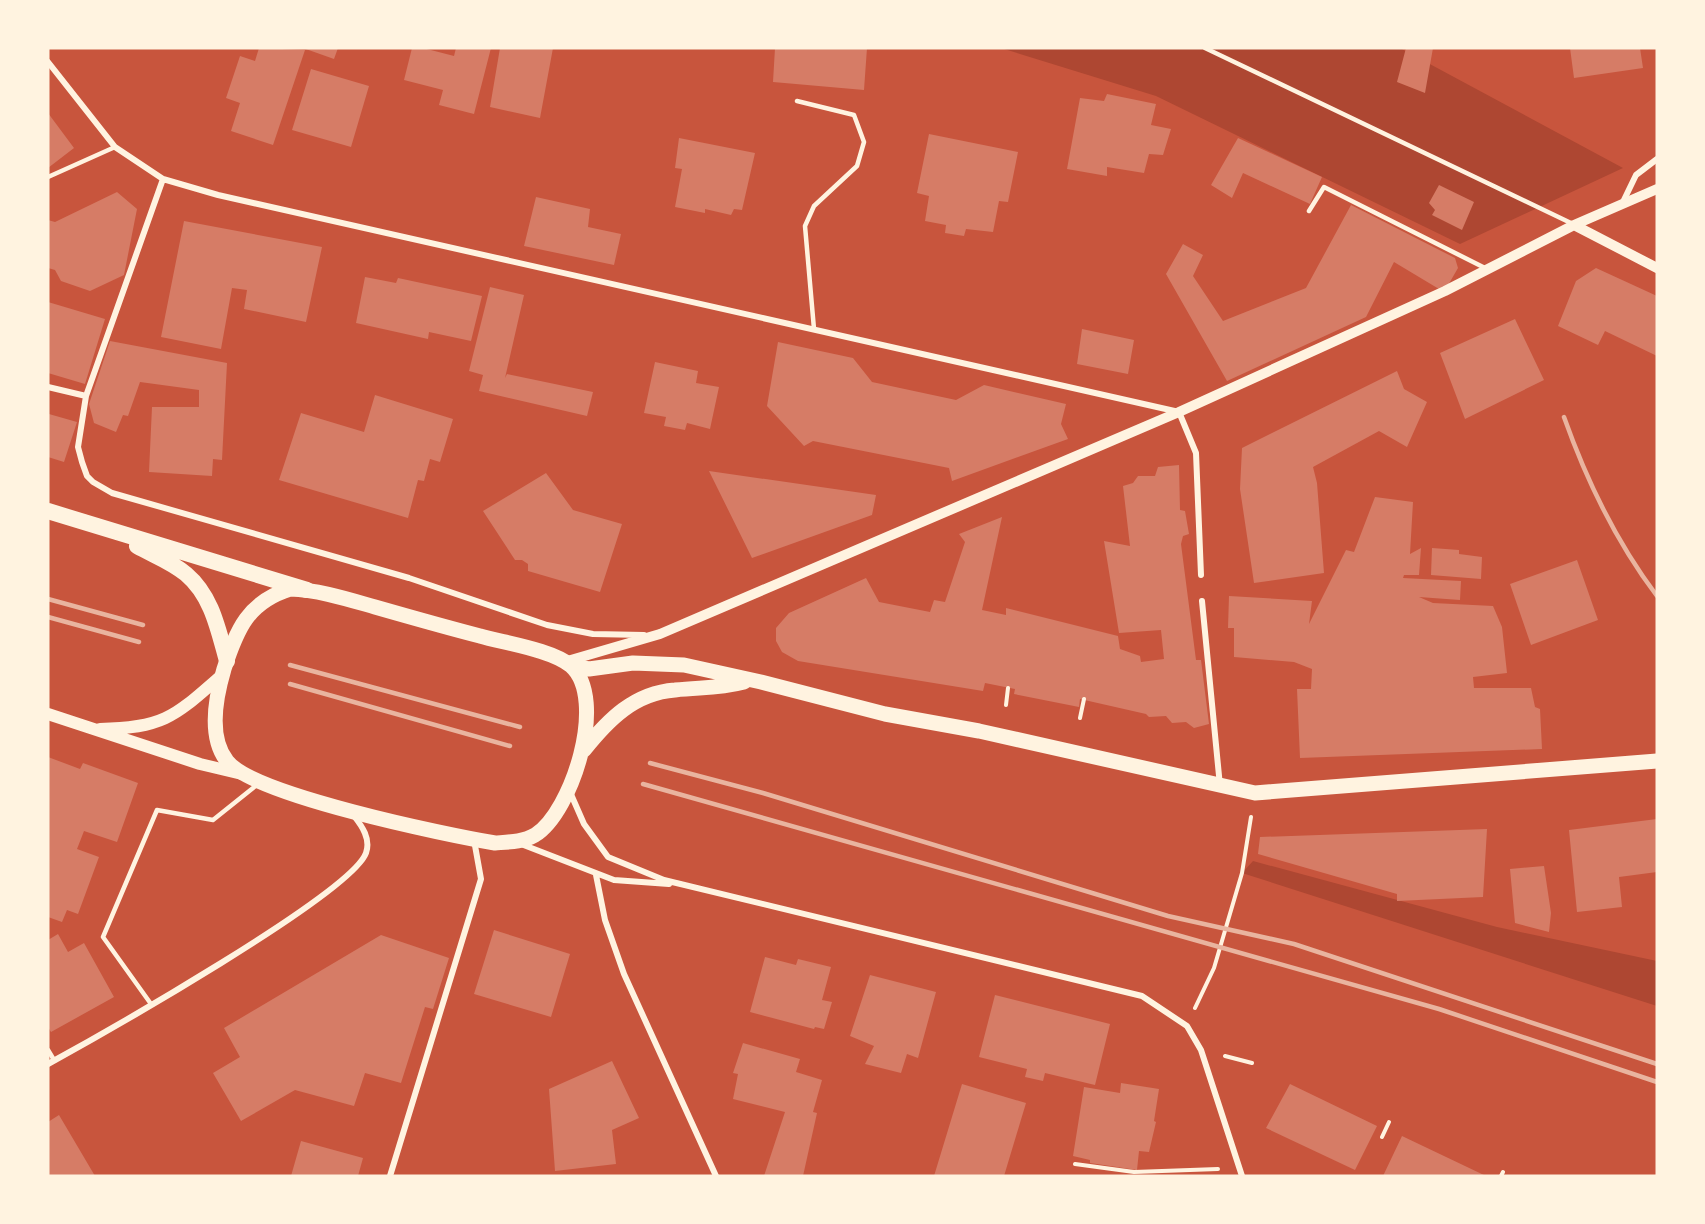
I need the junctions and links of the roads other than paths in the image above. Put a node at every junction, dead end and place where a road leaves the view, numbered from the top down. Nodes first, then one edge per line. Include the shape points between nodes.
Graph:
1 (1204, 48) edge
2 (48, 62) edge
3 (797, 101) dead end
4 (114, 147) junction
5 (1657, 159) edge
6 (48, 177) edge
7 (164, 179) junction
8 (1657, 189) edge
9 (1621, 204) junction
10 (1309, 211) dead end
11 (1574, 225) junction
12 (1657, 268) edge
13 (1488, 269) junction
14 (814, 329) junction
15 (48, 387) edge
16 (86, 396) junction
17 (1179, 411) junction
18 (48, 511) edge
19 (110, 531) junction
20 (1202, 575) dead end
21 (307, 590) junction
22 (1202, 601) dead end
23 (654, 635) junction
24 (567, 664) junction
25 (225, 668) junction
26 (750, 680) junction
27 (48, 714) edge
28 (87, 729) junction
29 (579, 755) junction
30 (1657, 761) edge
31 (242, 774) junction
32 (260, 782) junction
33 (1220, 787) junction
34 (568, 788) junction
35 (350, 811) junction
36 (474, 839) junction
37 (516, 842) junction
38 (596, 874) junction
39 (678, 884) junction
40 (151, 1004) junction
41 (48, 1050) edge
42 (51, 1062) edge
43 (390, 1176) edge
44 (716, 1176) edge
45 (1242, 1176) edge

1 - 11 lane
2 - 4 street
3 - 14 lane via 854,115 864,142 857,166 813,206 805,226
4 - 6 lane
4 - 7 street
5 - 9 street via 1636,175
7 - 14 street via 218,195
7 - 16 street
8 - 9 street
9 - 11 street
10 - 13 lane via 1324,187
11 - 12 street
11 - 13 street
13 - 17 street
14 - 17 street
15 - 16 street
16 - 23 street via 78,447 87,476 102,489 409,578 547,625 593,634
17 - 20 street via 1196,453
17 - 23 street
18 - 19 highway
19 - 21 highway
19 - 25 highway via 184,572 196,585 214,615
21 - 24 main road via 522,648
21 - 25 main road via 290,589 274,594 251,611 234,641
22 - 33 street
23 - 24 street
24 - 26 main road via 589,669 664,663
24 - 29 main road via 583,687 586,701 586,732
25 - 28 main road via 172,717 161,722
25 - 31 main road via 216,707 218,744 227,762
26 - 29 main road via 716,689 672,690 645,698 609,719
26 - 33 main road via 885,714 979,730
27 - 28 main road
28 - 31 main road
29 - 34 main road
30 - 33 main road via 1255,793
31 - 32 main road
32 - 35 main road
32 - 40 lane via 213,820 157,810 103,937
34 - 37 main road via 558,812 535,835
34 - 39 street via 584,824 608,857
35 - 36 main road
35 - 40 street via 367,837 366,853 356,867 293,919
36 - 37 main road
36 - 43 street via 481,879
37 - 38 street
38 - 39 street via 626,881
38 - 44 street via 605,920 624,974
39 - 45 street via 1142,996 1187,1026 1201,1050
40 - 42 street
41 - 42 lane

